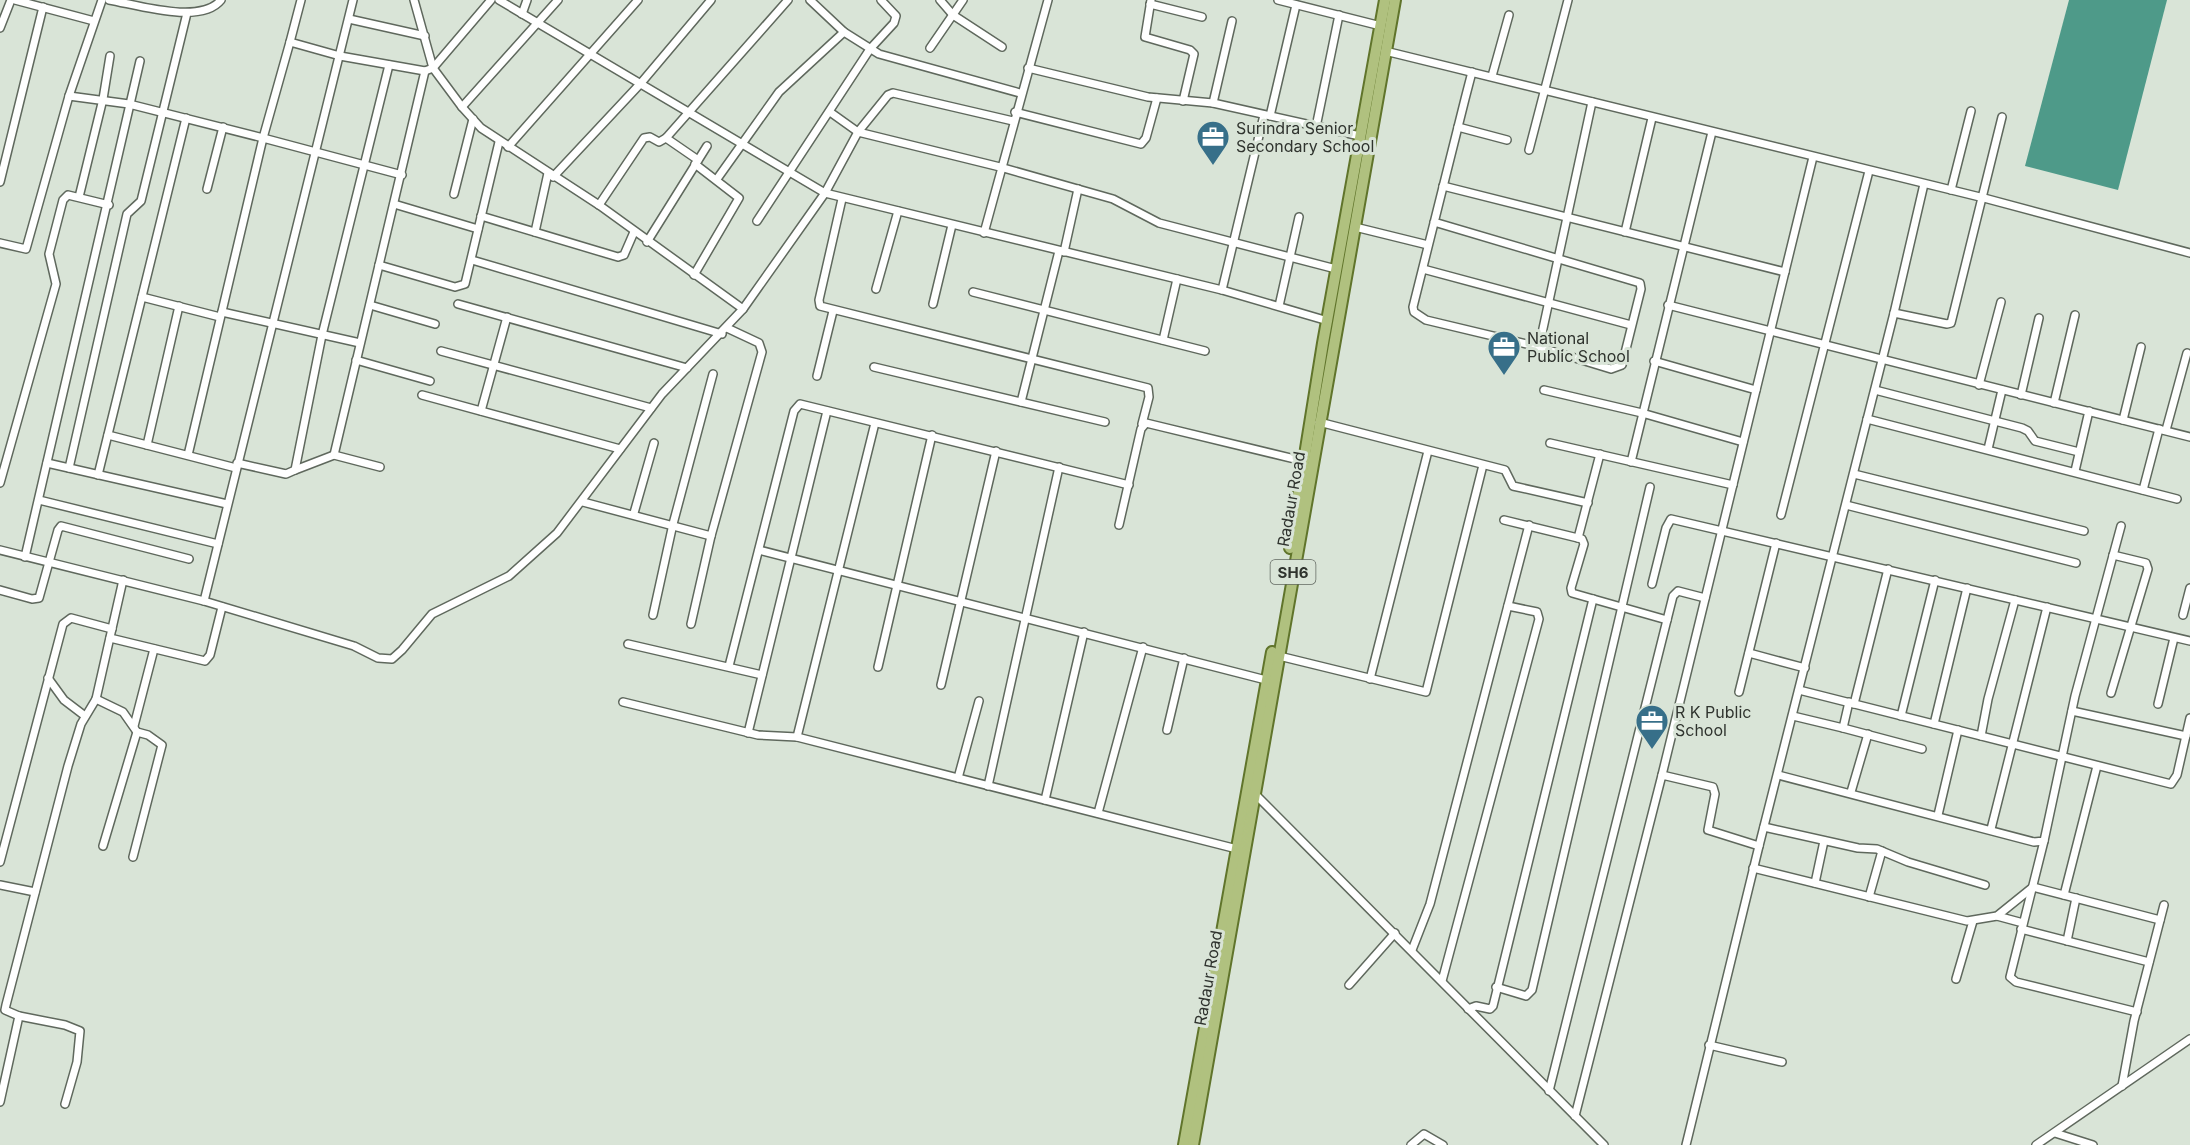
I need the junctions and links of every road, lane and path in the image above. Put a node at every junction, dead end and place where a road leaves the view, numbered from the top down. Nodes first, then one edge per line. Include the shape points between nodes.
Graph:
1 (13, 0) edge
2 (102, 0) edge
3 (109, 0) edge
4 (221, 0) edge
5 (301, 0) edge
6 (353, 0) edge
7 (414, 0) edge
8 (491, 0) edge
9 (499, 0) edge
10 (527, 0) edge
11 (558, 0) edge
12 (638, 0) edge
13 (711, 0) edge
14 (788, 0) edge
15 (880, 0) edge
16 (940, 0) edge
17 (963, 0) edge
18 (1047, 0) edge
19 (1278, 0) edge
20 (1385, 0) edge
21 (1395, 0) edge
22 (1568, 0) edge
23 (813, 1) edge
24 (1151, 2) edge
25 (1296, 4) junction
26 (43, 8) junction
27 (187, 13) junction
28 (522, 14) junction
29 (953, 15) junction
30 (1339, 15) junction
31 (1509, 15) dead end
32 (1202, 17) dead end
33 (349, 19) junction
34 (94, 21) junction
35 (1232, 21) dead end
36 (538, 23) junction
37 (1381, 26) junction
38 (0, 28) edge
39 (844, 32) junction
40 (425, 36) junction
41 (290, 42) junction
42 (1002, 46) dead end
43 (930, 48) dead end
44 (870, 49) junction
45 (1385, 51) junction
46 (589, 55) junction
47 (110, 56) dead end
48 (340, 56) junction
49 (140, 61) dead end
50 (389, 65) junction
51 (433, 68) junction
52 (1028, 68) junction
53 (425, 71) junction
54 (1472, 72) junction
55 (1492, 76) junction
56 (641, 83) junction
57 (1546, 90) junction
58 (1020, 93) junction
59 (69, 96) junction
60 (1157, 98) junction
61 (103, 99) junction
62 (1183, 101) junction
63 (1592, 102) junction
64 (1213, 103) junction
65 (129, 104) junction
66 (462, 107) junction
67 (1971, 111) dead end
68 (161, 112) junction
69 (688, 112) junction
70 (830, 112) junction
71 (1016, 112) junction
72 (1267, 116) junction
73 (2002, 117) dead end
74 (186, 118) junction
75 (1652, 118) junction
76 (473, 119) junction
77 (1013, 121) junction
78 (223, 127) junction
79 (1316, 127) junction
80 (1458, 127) junction
81 (858, 132) junction
82 (1712, 132) junction
83 (1360, 136) junction
84 (263, 138) junction
85 (666, 138) junction
86 (1507, 140) dead end
87 (499, 142) junction
88 (741, 144) junction
89 (707, 146) dead end
90 (508, 147) junction
91 (1529, 150) dead end
92 (315, 153) junction
93 (1813, 157) junction
94 (696, 162) junction
95 (366, 166) junction
96 (1000, 167) junction
97 (1869, 171) junction
98 (791, 172) junction
99 (550, 175) junction
100 (402, 176) junction
101 (717, 179) junction
102 (0, 182) edge
103 (1924, 184) junction
104 (1443, 186) junction
105 (207, 189) dead end
106 (1078, 189) junction
107 (1951, 190) junction
108 (825, 193) junction
109 (454, 194) dead end
110 (79, 197) junction
111 (1984, 198) junction
112 (842, 199) junction
113 (394, 204) junction
114 (108, 205) junction
115 (599, 205) junction
116 (898, 211) junction
117 (481, 216) junction
118 (1299, 217) dead end
119 (1568, 219) junction
120 (757, 221) dead end
121 (1434, 222) junction
122 (952, 225) junction
123 (1355, 227) junction
124 (478, 229) junction
125 (535, 232) junction
126 (634, 232) junction
127 (1625, 232) junction
128 (984, 233) junction
129 (647, 242) junction
130 (1233, 242) junction
131 (0, 243) edge
132 (1428, 245) junction
133 (1683, 247) junction
134 (1062, 252) junction
135 (2190, 254) edge
136 (1290, 257) junction
137 (1558, 257) junction
138 (472, 260) junction
139 (379, 266) junction
140 (1336, 269) junction
141 (1423, 269) junction
142 (1785, 272) junction
143 (694, 275) junction
144 (1178, 279) junction
145 (876, 290) dead end
146 (1222, 290) junction
147 (973, 292) dead end
148 (142, 297) junction
149 (1549, 302) junction
150 (2001, 302) dead end
151 (458, 304) dead end
152 (933, 304) dead end
153 (369, 305) junction
154 (1668, 305) junction
155 (179, 306) junction
156 (1279, 306) junction
157 (743, 309) junction
158 (1044, 309) junction
159 (833, 311) junction
160 (221, 314) junction
161 (1894, 314) junction
162 (2075, 315) dead end
163 (507, 317) junction
164 (2038, 318) dead end
165 (1328, 321) junction
166 (271, 323) junction
167 (435, 324) dead end
168 (1631, 325) junction
169 (724, 331) junction
170 (1770, 332) junction
171 (322, 335) junction
172 (1163, 340) junction
173 (360, 343) junction
174 (1825, 346) junction
175 (1539, 347) junction
176 (2141, 347) dead end
177 (441, 351) dead end
178 (1205, 351) dead end
179 (2187, 353) dead end
180 (1032, 358) junction
181 (356, 360) junction
182 (1882, 360) junction
183 (1654, 361) junction
184 (494, 366) junction
185 (874, 367) dead end
186 (687, 368) junction
187 (713, 374) dead end
188 (817, 376) dead end
189 (430, 381) dead end
190 (1979, 385) junction
191 (1544, 390) dead end
192 (1756, 390) junction
193 (1875, 390) junction
194 (2002, 390) junction
195 (2021, 394) junction
196 (422, 396) dead end
197 (1021, 402) junction
198 (2054, 403) junction
199 (651, 408) junction
200 (481, 411) junction
201 (827, 411) junction
202 (2089, 411) junction
203 (1642, 413) junction
204 (1867, 419) junction
205 (1994, 420) junction
206 (2123, 420) junction
207 (1315, 421) junction
208 (1105, 422) dead end
209 (875, 423) junction
210 (1142, 424) junction
211 (2162, 429) junction
212 (108, 435) junction
213 (932, 435) junction
214 (2190, 437) edge
215 (1743, 442) junction
216 (654, 443) dead end
217 (1550, 443) dead end
218 (147, 445) junction
219 (620, 449) junction
220 (1988, 449) junction
221 (996, 451) junction
222 (1428, 451) junction
223 (2079, 452) junction
224 (1600, 454) junction
225 (188, 455) junction
226 (334, 455) junction
227 (1303, 461) junction
228 (1631, 462) junction
229 (47, 463) junction
230 (1483, 465) junction
231 (236, 466) junction
232 (380, 467) dead end
233 (1059, 467) junction
234 (69, 468) junction
235 (294, 470) junction
236 (2075, 471) junction
237 (1854, 474) junction
238 (98, 475) junction
239 (0, 483) edge
240 (1129, 484) junction
241 (1733, 485) junction
242 (1650, 487) dead end
243 (2144, 490) junction
244 (2177, 499) dead end
245 (39, 500) junction
246 (583, 502) junction
247 (1588, 503) junction
248 (227, 504) junction
249 (1846, 505) junction
250 (634, 513) junction
251 (1781, 515) dead end
252 (1504, 520) dead end
253 (673, 525) junction
254 (1119, 525) dead end
255 (1529, 525) junction
256 (2121, 526) dead end
257 (1721, 531) junction
258 (2084, 531) dead end
259 (711, 536) junction
260 (1578, 538) junction
261 (1776, 543) junction
262 (218, 544) junction
263 (0, 550) edge
264 (759, 550) junction
265 (2113, 555) junction
266 (25, 557) junction
267 (1834, 557) junction
268 (189, 559) dead end
269 (791, 560) junction
270 (49, 562) junction
271 (2076, 563) dead end
272 (1888, 569) junction
273 (838, 572) junction
274 (123, 580) junction
275 (1935, 580) junction
276 (1652, 584) dead end
277 (897, 588) junction
278 (1967, 588) junction
279 (2190, 588) edge
280 (0, 590) edge
281 (1705, 598) junction
282 (1593, 599) junction
283 (2015, 600) junction
284 (204, 601) junction
285 (960, 603) junction
286 (1508, 606) junction
287 (1623, 606) junction
288 (222, 607) junction
289 (2047, 607) junction
290 (653, 615) dead end
291 (2183, 615) dead end
292 (1024, 618) junction
293 (2095, 619) junction
294 (1667, 620) junction
295 (691, 624) dead end
296 (2129, 627) junction
297 (112, 629) junction
298 (1084, 632) junction
299 (110, 638) junction
300 (2174, 638) junction
301 (2190, 642) edge
302 (628, 645) dead end
303 (1143, 647) junction
304 (154, 649) junction
305 (1749, 653) junction
306 (1279, 656) junction
307 (1184, 658) junction
308 (729, 666) junction
309 (878, 667) dead end
310 (1805, 668) junction
311 (762, 675) junction
312 (48, 678) junction
313 (1370, 679) junction
314 (1266, 680) junction
315 (941, 685) dead end
316 (1799, 690) junction
317 (1739, 692) dead end
318 (2111, 693) dead end
319 (96, 699) junction
320 (979, 701) dead end
321 (623, 702) dead end
322 (1851, 703) junction
323 (2158, 704) dead end
324 (2072, 711) junction
325 (85, 716) junction
326 (1793, 716) junction
327 (1901, 716) junction
328 (2190, 718) edge
329 (1934, 724) junction
330 (1843, 728) junction
331 (135, 729) junction
332 (1167, 730) dead end
333 (1958, 730) junction
334 (748, 733) junction
335 (1868, 734) junction
336 (1982, 736) junction
337 (2186, 736) junction
338 (797, 737) junction
339 (2011, 744) junction
340 (1922, 749) dead end
341 (2062, 757) junction
342 (2097, 766) junction
343 (1662, 775) junction
344 (1778, 775) junction
345 (958, 778) junction
346 (988, 786) junction
347 (1851, 792) junction
348 (1257, 796) junction
349 (1045, 800) junction
350 (1098, 813) junction
351 (1938, 815) junction
352 (1764, 827) junction
353 (1991, 829) junction
354 (1824, 841) junction
355 (2044, 841) junction
356 (103, 846) dead end
357 (1759, 846) junction
358 (1237, 849) junction
359 (1882, 850) junction
360 (133, 857) dead end
361 (0, 862) edge
362 (1754, 868) junction
363 (1815, 883) junction
364 (0, 885) edge
365 (1985, 885) dead end
366 (2033, 887) junction
367 (35, 892) junction
368 (2064, 895) junction
369 (1869, 897) junction
370 (2076, 898) junction
371 (2164, 904) dead end
372 (1997, 916) junction
373 (2160, 920) junction
374 (1973, 921) junction
375 (2022, 926) junction
376 (1395, 933) junction
377 (2067, 941) junction
378 (1412, 950) junction
379 (2149, 962) junction
380 (1956, 979) dead end
381 (1442, 981) junction
382 (1349, 985) dead end
383 (1496, 987) junction
384 (1468, 1009) junction
385 (3, 1010) edge
386 (2137, 1012) junction
387 (19, 1016) junction
388 (2190, 1039) edge
389 (1709, 1045) junction
390 (1782, 1062) dead end
391 (2122, 1086) junction
392 (1549, 1091) junction
393 (0, 1102) edge
394 (65, 1104) dead end
395 (1575, 1116) junction
396 (2055, 1133) junction
397 (1184, 1145) edge
398 (1193, 1145) edge
399 (1411, 1145) edge
400 (1443, 1145) edge
401 (1604, 1145) edge
402 (1686, 1145) edge
403 (2036, 1145) edge
404 (2093, 1145) edge

1 - 26 street
1 - 38 street
2 - 34 street
3 - 27 street
4 - 27 street via 203,12
5 - 41 street
6 - 33 street
7 - 40 street
8 - 51 street
9 - 28 street
10 - 28 street
11 - 36 street
12 - 46 street
13 - 56 street
14 - 69 street
15 - 44 street via 896,19
16 - 29 street
17 - 29 street
18 - 52 street
19 - 25 street
20 - 37 main road, Radaur Road / SH6
21 - 45 main road, Radaur Road / SH6
22 - 57 street
23 - 39 street
24 - 32 street
24 - 62 street via 1145,36 1194,54
25 - 30 street
25 - 72 street
26 - 34 street
26 - 102 street
27 - 68 street
28 - 36 street
29 - 42 street
29 - 43 street
30 - 37 street
30 - 79 street
31 - 55 street
33 - 40 street
33 - 48 street
34 - 59 street
35 - 64 street
36 - 46 street
36 - 66 street
37 - 83 main road, Radaur Road / SH6
39 - 44 street
39 - 88 street via 779,92
40 - 51 street
41 - 48 street
41 - 84 street
44 - 58 street via 888,58
44 - 70 street
45 - 54 street
45 - 123 main road, Radaur Road / SH6
46 - 56 street
46 - 90 street
47 - 61 street
48 - 50 street
48 - 92 street
49 - 65 street
50 - 53 street
50 - 95 street
51 - 53 street
51 - 66 street
52 - 58 street
52 - 60 street
53 - 100 street
54 - 55 street
54 - 80 street
55 - 57 street
56 - 69 street
56 - 99 street
57 - 63 street
57 - 91 street
58 - 71 street
59 - 61 street
59 - 131 street via 26,249
60 - 62 street
60 - 71 street via 1141,144
61 - 65 street
61 - 110 street
62 - 64 street
63 - 75 street
63 - 119 street
64 - 72 street
65 - 68 street
65 - 114 street
66 - 76 street
67 - 107 street
68 - 74 street
68 - 234 street via 141,201 127,214
69 - 85 street
69 - 88 street
70 - 81 street
70 - 98 street
71 - 77 street
72 - 79 street
72 - 130 street
73 - 111 street
74 - 78 street
74 - 148 street
75 - 82 street
75 - 127 street
76 - 87 street
76 - 109 street
77 - 81 street via 893,93
77 - 96 street
78 - 84 street
78 - 105 street
79 - 83 street
80 - 86 street
80 - 104 street
81 - 96 street
81 - 108 street
82 - 93 street
82 - 133 street
83 - 140 main road, Radaur Road / SH6
84 - 92 street
84 - 160 street
85 - 94 street
85 - 115 street via 659,142 645,138
87 - 90 street
87 - 117 street
88 - 98 street
88 - 101 street
89 - 94 street
90 - 99 street
92 - 95 street
92 - 166 street
93 - 97 street
93 - 142 street
94 - 101 street
94 - 129 street
95 - 100 street
95 - 171 street
96 - 106 street
96 - 128 street
97 - 103 street
97 - 174 street
98 - 108 street
98 - 120 street
99 - 115 street
99 - 125 street
100 - 113 street
101 - 143 street via 737,195 739,203
103 - 107 street
103 - 161 street
104 - 119 street
104 - 121 street
106 - 130 street via 1122,202 1152,221
106 - 134 street
107 - 111 street
108 - 112 street
108 - 157 street
110 - 114 street
110 - 239 street via 69,195 63,200 49,254 56,284
111 - 135 street
111 - 161 street via 1951,323
112 - 116 street
112 - 159 street via 819,300 820,306
113 - 124 street
113 - 139 street
114 - 229 street
115 - 126 street
116 - 122 street
116 - 145 street
117 - 124 street
117 - 125 street
118 - 136 street
119 - 127 street
119 - 137 street
121 - 132 street
121 - 137 street
122 - 128 street
122 - 152 street
123 - 132 street
123 - 207 main road, Radaur Road / SH6
124 - 138 street
125 - 126 street via 618,257 624,255
126 - 129 street
127 - 133 street
128 - 134 street
129 - 143 street
130 - 136 street
130 - 146 street
132 - 141 street
133 - 142 street
133 - 154 street
134 - 144 street
134 - 158 street
136 - 140 street
136 - 156 street
137 - 149 street
137 - 168 street via 1640,283
138 - 139 street via 465,284 459,287
138 - 169 street
139 - 153 street
140 - 165 main road, Radaur Road / SH6
141 - 149 street
141 - 175 street via 1413,307 1417,316
142 - 170 street
143 - 157 street
144 - 146 street
144 - 172 street
146 - 156 street
147 - 158 street
148 - 155 street
148 - 212 street
149 - 168 street
149 - 175 street
150 - 190 street
151 - 163 street
153 - 167 street
153 - 173 street
154 - 170 street
154 - 183 street
155 - 160 street
155 - 218 street
156 - 165 street
157 - 169 street
158 - 172 street
158 - 180 street
159 - 180 street
159 - 188 street
160 - 166 street
160 - 225 street
161 - 182 street
162 - 198 street
163 - 184 street
163 - 186 street
164 - 195 street
165 - 207 main road, Radaur Road / SH6
166 - 171 street
166 - 231 street
168 - 175 street via 1622,365 1616,369
169 - 186 street
169 - 259 street via 759,343 762,352
170 - 174 street
170 - 192 street
171 - 173 street
171 - 235 street
172 - 178 street
173 - 181 street
174 - 182 street
174 - 251 street
176 - 206 street
177 - 184 street
179 - 211 street
180 - 197 street
180 - 210 street via 1148,388
181 - 189 street
181 - 226 street
182 - 190 street
182 - 193 street
183 - 192 street
183 - 203 street
184 - 199 street
184 - 200 street
185 - 197 street
186 - 199 street
187 - 253 street
190 - 194 street
191 - 203 street
192 - 215 street
193 - 204 street
193 - 205 street
194 - 195 street
194 - 205 street
195 - 198 street
196 - 200 street
197 - 208 street
198 - 202 street
199 - 219 street
200 - 219 street
201 - 209 street
201 - 264 street via 796,406
201 - 269 street
202 - 206 street
202 - 223 street
203 - 215 street
203 - 228 street
204 - 220 street
204 - 237 street
205 - 220 street
205 - 223 street via 2026,429 2035,441
206 - 211 street
207 - 222 street
207 - 227 main road, Radaur Road / SH6
207 - 306 main road, Radaur Road / SH6
209 - 213 street
209 - 273 street
210 - 227 street
210 - 240 street
211 - 214 street
211 - 243 street
212 - 218 street
212 - 238 street
213 - 221 street
213 - 277 street
215 - 241 street
216 - 250 street
217 - 224 street
218 - 225 street
219 - 246 street
220 - 236 street
221 - 233 street
221 - 285 street
222 - 230 street
222 - 313 street
223 - 236 street
224 - 228 street
224 - 247 street
225 - 231 street
226 - 232 street
226 - 235 street
227 - 314 main road, Radaur Road / SH6
228 - 241 street
229 - 234 street
229 - 245 street
230 - 247 street via 1508,471 1513,486
230 - 313 street via 1426,692
231 - 235 street via 286,474
231 - 248 street
233 - 240 street
233 - 292 street
234 - 238 street
236 - 243 street
237 - 249 street
237 - 258 street
238 - 248 street
240 - 254 street
241 - 257 street
242 - 287 street
243 - 244 street
245 - 262 street
245 - 266 street
246 - 250 street
246 - 288 street via 524,564 498,582 432,614 392,659 378,658 354,646
247 - 260 street
248 - 262 street
249 - 267 street
249 - 271 street
250 - 253 street
252 - 255 street
253 - 259 street
253 - 290 street
255 - 260 street
255 - 286 street
256 - 265 street
257 - 261 street
257 - 276 street via 1671,519
257 - 281 street
259 - 295 street
260 - 282 street via 1584,544 1571,591
261 - 267 street
261 - 305 street
262 - 284 street
263 - 266 street
264 - 269 street
264 - 308 street
265 - 293 street
265 - 296 street via 2148,565
266 - 270 street
267 - 272 street
267 - 310 street
268 - 270 street via 61,526
269 - 273 street
269 - 311 street
270 - 274 street
270 - 280 street via 39,598
272 - 275 street
272 - 322 street
273 - 277 street
273 - 338 street
274 - 284 street
274 - 297 street
275 - 278 street
275 - 327 street
277 - 285 street
277 - 309 street
278 - 283 street
278 - 329 street
279 - 291 street
281 - 294 street via 1675,591
281 - 343 street
282 - 287 street
282 - 383 street
283 - 289 street
283 - 336 street
284 - 288 street
285 - 292 street
285 - 315 street
286 - 378 street via 1430,904
286 - 381 street via 1537,612 1539,619
287 - 294 street
287 - 383 street via 1532,990 1526,996
288 - 304 street via 208,659
289 - 293 street
289 - 339 street
292 - 298 street
292 - 346 street
293 - 296 street
293 - 324 street
294 - 392 street
296 - 300 street
296 - 318 street
297 - 299 street
297 - 312 street via 78,619 66,620
298 - 303 street
298 - 349 street
299 - 304 street
299 - 319 street
300 - 301 street
300 - 323 street
302 - 308 street
303 - 307 street
303 - 350 street
304 - 331 street
305 - 310 street
305 - 317 street
306 - 313 street
306 - 348 main road, Radaur Road / SH6
307 - 314 street
307 - 332 street
308 - 311 street
310 - 316 street
311 - 334 street
312 - 325 street via 64,700
312 - 361 street
314 - 358 main road, Radaur Road / SH6
316 - 322 street
316 - 326 street
319 - 325 street
319 - 331 street via 123,712
320 - 345 street
321 - 334 street
322 - 327 street
322 - 330 street
324 - 337 street
324 - 341 street
325 - 367 street
326 - 330 street
326 - 344 street
327 - 329 street
328 - 337 street
329 - 333 street
330 - 335 street
331 - 356 street
331 - 360 street via 162,745
333 - 336 street
333 - 351 street
334 - 338 street
335 - 340 street
335 - 347 street
336 - 339 street
337 - 342 street via 2177,775 2171,784
338 - 345 street
339 - 341 street
339 - 353 street
341 - 342 street
341 - 355 street
342 - 368 street
343 - 357 street via 1713,787 1708,830
343 - 395 street
344 - 347 street
344 - 352 street
345 - 346 street
346 - 349 street
347 - 351 street
348 - 376 street
348 - 398 main road, Radaur Road / SH6
349 - 350 street
350 - 358 street
351 - 353 street
352 - 354 street
352 - 357 street
353 - 355 street via 2034,842
354 - 359 street
354 - 363 street
355 - 366 street
357 - 362 street
358 - 397 main road, Radaur Road / SH6
359 - 365 street
359 - 369 street
362 - 363 street
362 - 389 street
363 - 369 street
364 - 367 street
366 - 368 street
366 - 372 street
366 - 375 street
367 - 385 street
368 - 370 street
369 - 374 street
370 - 373 street
370 - 377 street
371 - 373 street
372 - 374 street
372 - 375 street
373 - 379 street
374 - 380 street
375 - 377 street
375 - 386 street via 2010,970 2012,980
376 - 378 street
376 - 382 street
377 - 379 street
378 - 381 street
379 - 386 street
381 - 384 street
383 - 384 street via 1490,1009
384 - 392 street
385 - 387 street
386 - 391 street
387 - 393 street
387 - 394 street via 80,1031 77,1062
388 - 391 street
389 - 390 street
389 - 402 street
391 - 396 street
392 - 395 street
395 - 401 street
396 - 403 street
396 - 404 street
399 - 400 street via 1424,1134

